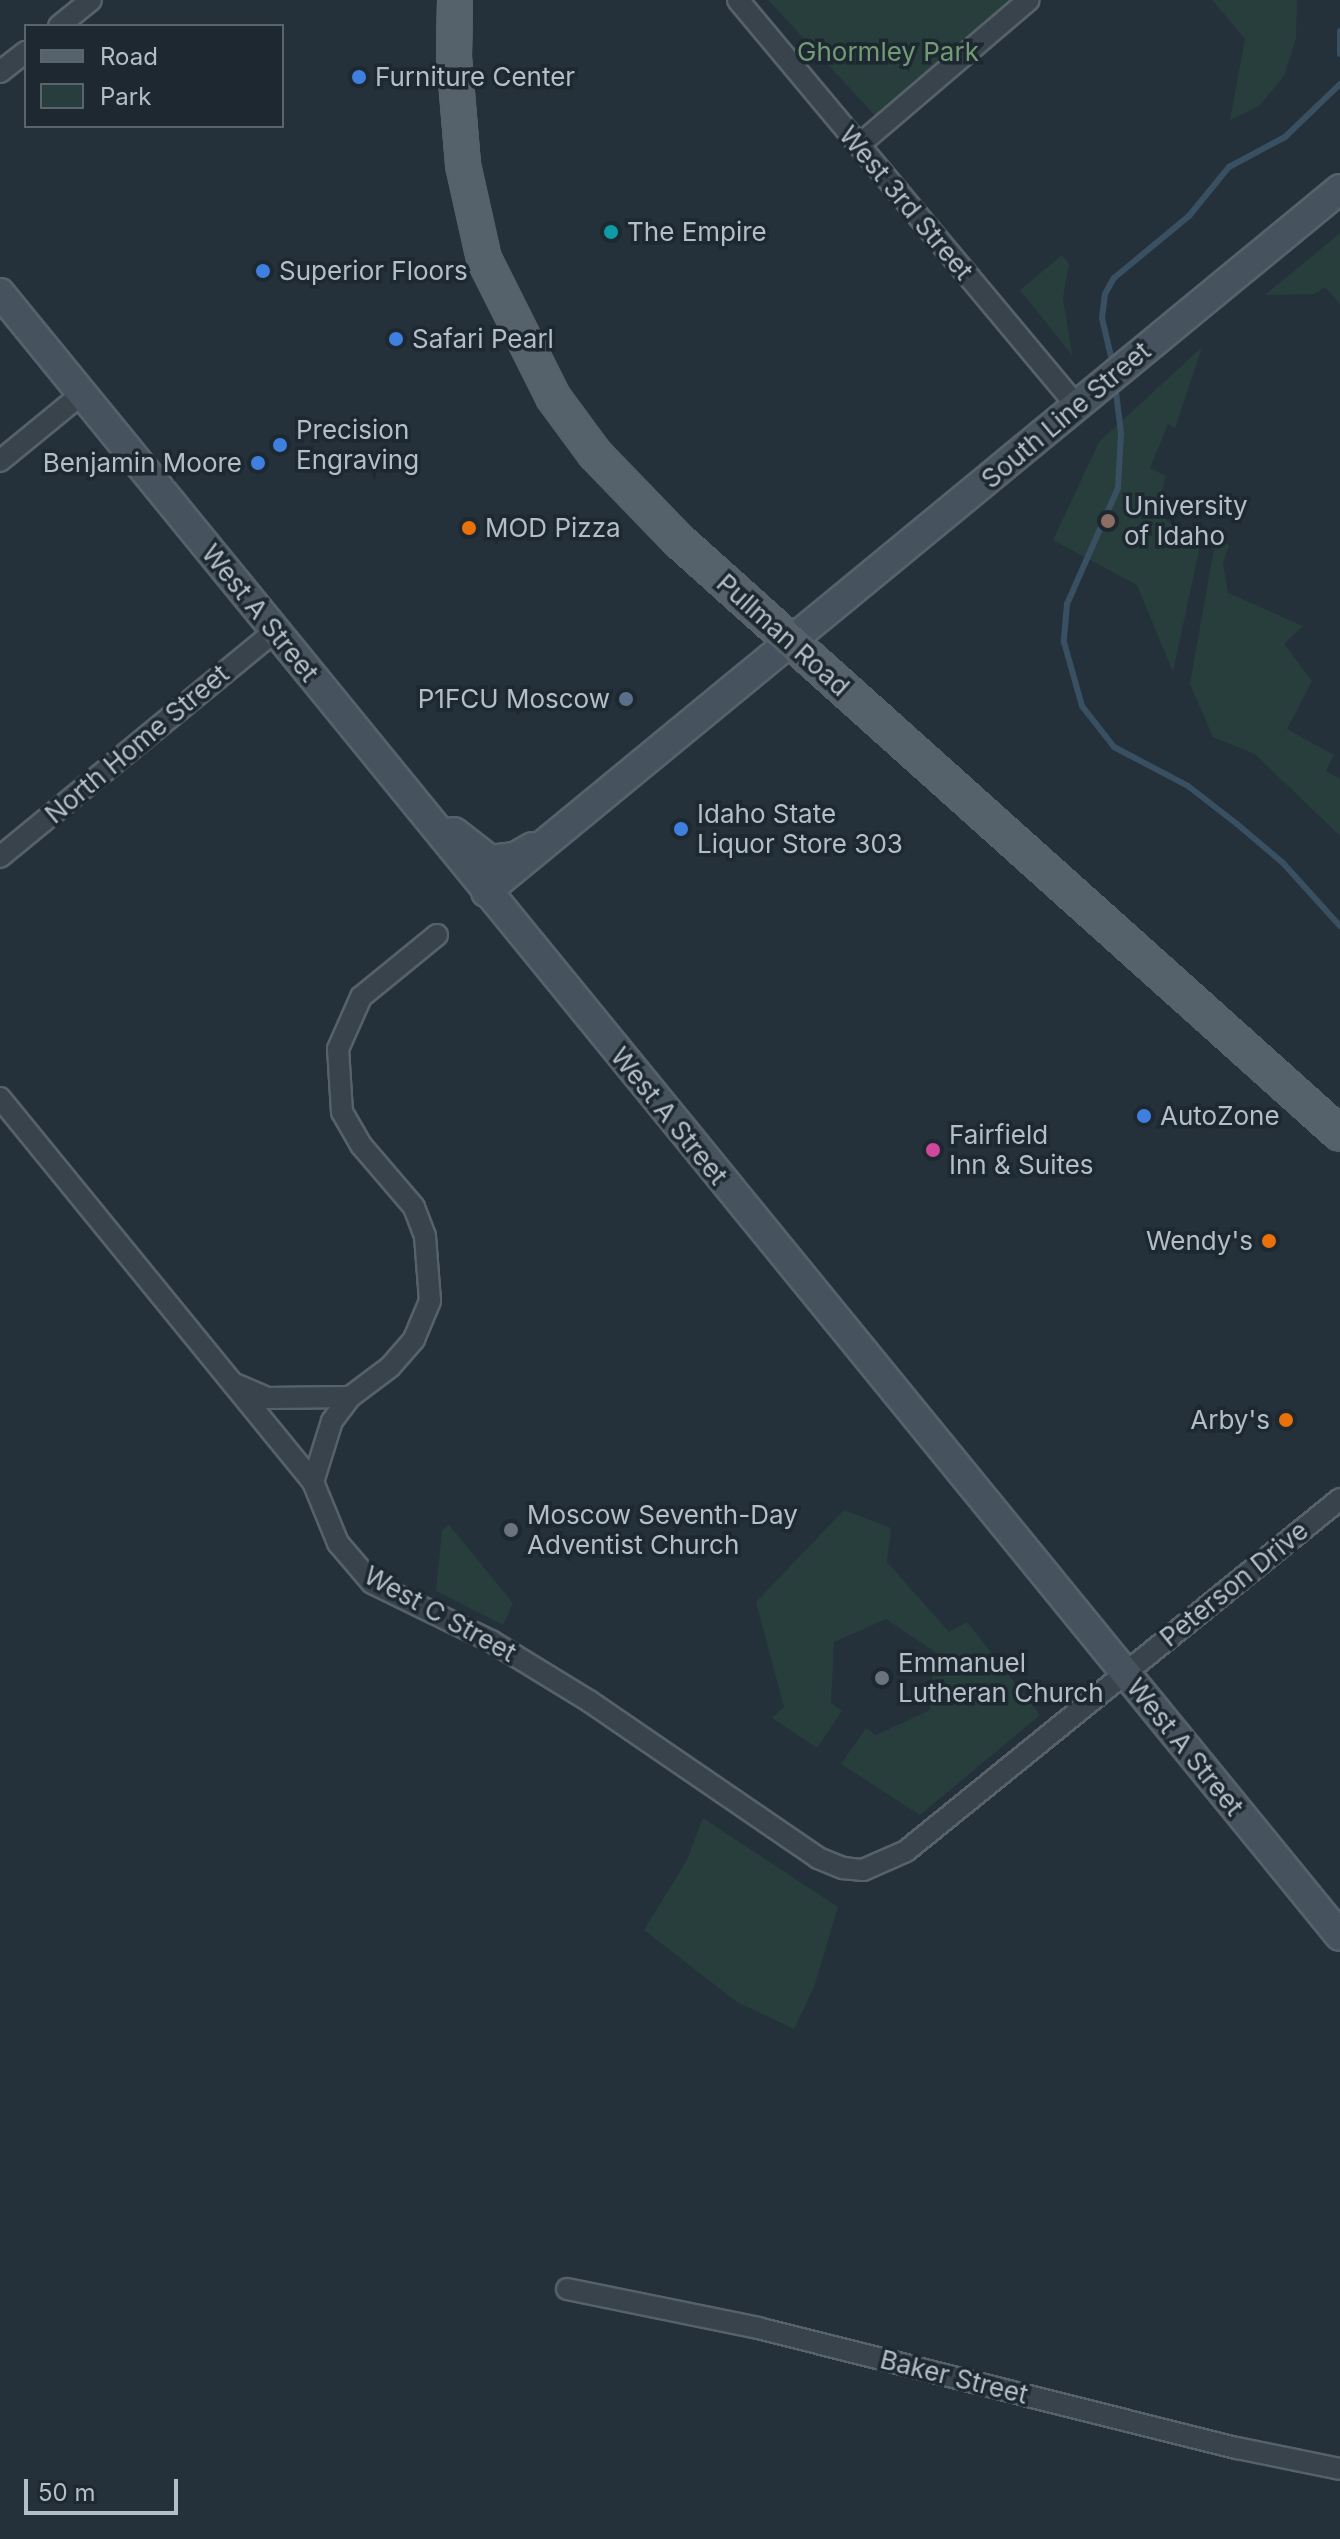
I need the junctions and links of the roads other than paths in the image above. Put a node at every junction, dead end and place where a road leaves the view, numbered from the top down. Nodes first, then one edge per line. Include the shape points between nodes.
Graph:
1 (91, 0) edge
2 (455, 0) edge
3 (738, 0) edge
4 (1029, 0) edge
5 (61, 24) edge
6 (24, 54) edge
7 (0, 72) edge
8 (859, 145) junction
9 (1340, 189) edge
10 (0, 293) edge
11 (82, 394) junction
12 (1084, 399) junction
13 (0, 461) edge
14 (275, 631) junction
15 (793, 643) junction
16 (361, 736) junction
17 (580, 816) junction
18 (0, 857) edge
19 (486, 892) junction
20 (437, 935) dead end
21 (0, 1098) edge
22 (1340, 1134) edge
23 (233, 1383) junction
24 (350, 1397) junction
25 (313, 1482) junction
26 (1340, 1499) edge
27 (1124, 1673) junction
28 (906, 1851) joint
29 (1340, 1936) edge
30 (567, 2289) dead end
31 (1340, 2469) edge

1 - 5 street
2 - 15 main road, Pullman Road via 463,165 484,259 553,397 595,454 678,540
3 - 8 street, West 3rd Street
4 - 8 street
6 - 7 street
8 - 12 street, West 3rd Street
9 - 12 street, South Line Street
10 - 11 street, West A Street
11 - 13 street
11 - 14 street, West A Street
12 - 15 street, South Line Street
14 - 16 street, West A Street
14 - 18 street, North Home Street
15 - 17 street, South Line Street
15 - 22 main road, Pullman Road
16 - 17 street via 471,849 490,860 515,857
16 - 19 street, West A Street
17 - 19 street
19 - 27 street, West A Street
20 - 24 street via 361,997 338,1049 342,1112 361,1145 414,1207 430,1257 430,1301 414,1339 390,1367
21 - 23 street, West C Street
23 - 24 street via 267,1398
23 - 25 street, West C Street
24 - 25 street via 332,1421
25 - 28 street, West C Street via 338,1543 372,1583 491,1641 589,1701 818,1858 863,1870
26 - 27 street, Peterson Drive
27 - 28 street, Peterson Drive
27 - 29 street, West A Street
30 - 31 street, Baker Street via 758,2328 1223,2445

